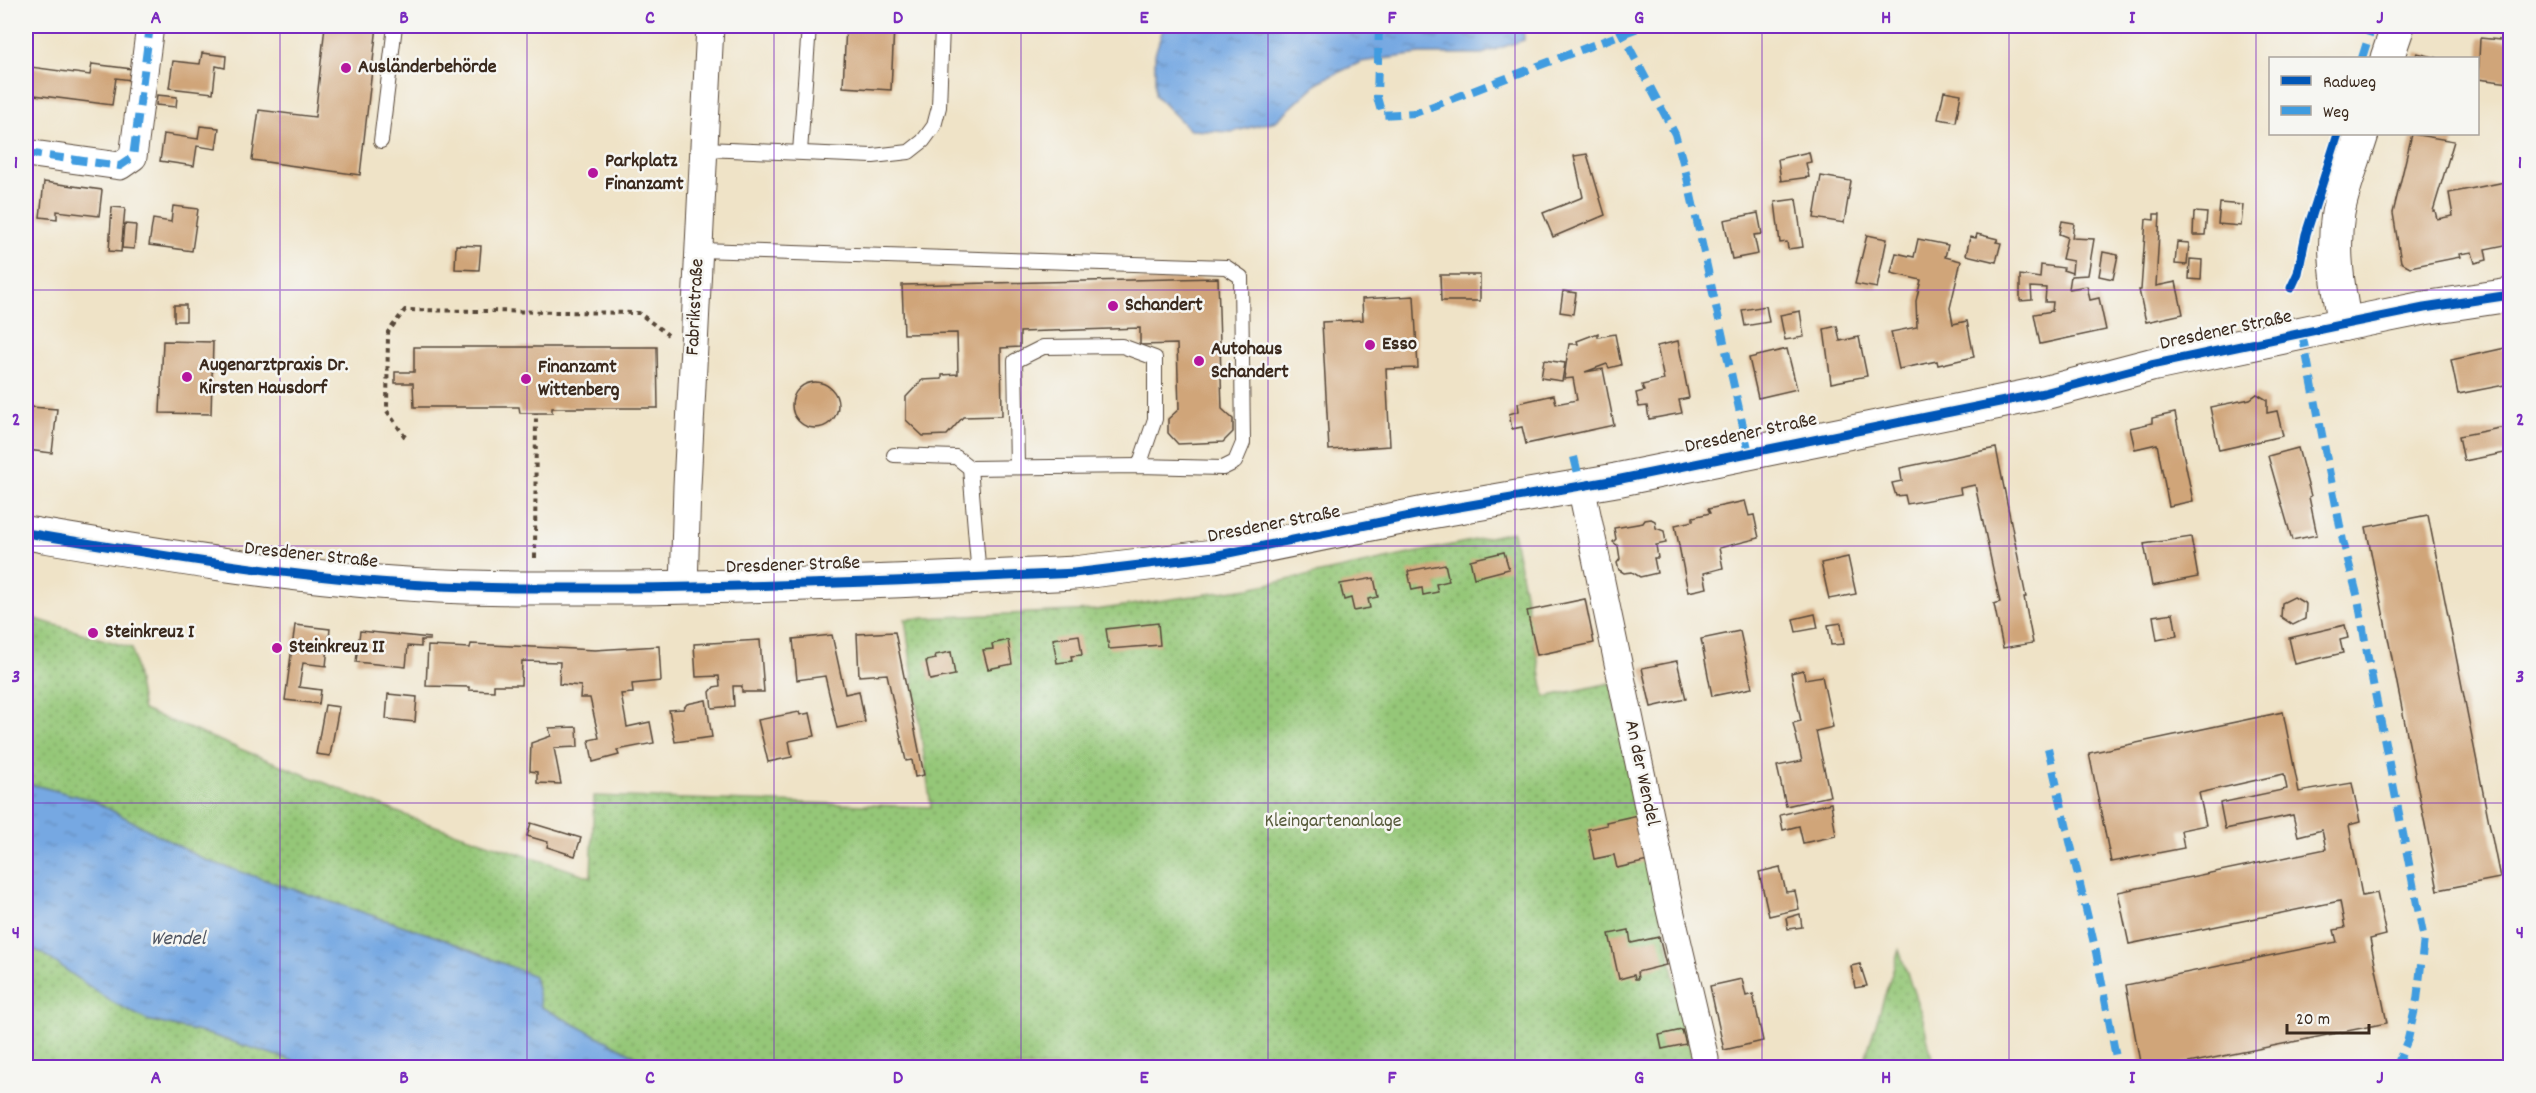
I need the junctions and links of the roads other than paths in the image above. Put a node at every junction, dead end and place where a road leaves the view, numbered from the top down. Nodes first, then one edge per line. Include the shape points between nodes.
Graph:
1 (150, 26) edge
2 (395, 26) edge
3 (710, 26) edge
4 (809, 26) edge
5 (942, 26) edge
6 (2398, 26) edge
7 (2387, 57) edge
8 (2362, 135) edge
9 (381, 141) dead end
10 (705, 149) junction
11 (800, 152) junction
12 (26, 153) edge
13 (699, 250) junction
14 (2511, 295) edge
15 (2345, 324) junction
16 (894, 455) dead end
17 (1017, 466) junction
18 (1138, 466) junction
19 (970, 468) junction
20 (1581, 486) junction
21 (26, 533) edge
22 (979, 577) junction
23 (684, 588) junction
24 (1705, 1059) dead end

1 - 12 street via 133,156 120,166
2 - 9 lane
3 - 10 street, Fabrikstraße
4 - 11 lane
5 - 11 lane via 939,107 934,126 923,141 909,152 873,156
6 - 7 main road
8 - 15 main road via 2338,215 2337,279
10 - 11 lane
10 - 13 street, Fabrikstraße
13 - 18 lane via 1226,267 1241,277 1243,443 1235,462 1223,468
13 - 23 street, Fabrikstraße
14 - 15 main road, Dresdener Straße
15 - 20 main road, Dresdener Straße via 2151,365 2033,395
16 - 19 lane via 956,457
17 - 18 lane
17 - 18 lane via 1015,361 1043,347 1122,346 1155,358 1155,418
17 - 19 lane
19 - 22 lane
20 - 22 main road, Dresdener Straße via 1214,556 1107,570
20 - 24 street, An der Wendel
21 - 23 main road, Dresdener Straße via 196,561 394,584
22 - 23 main road, Dresdener Straße

